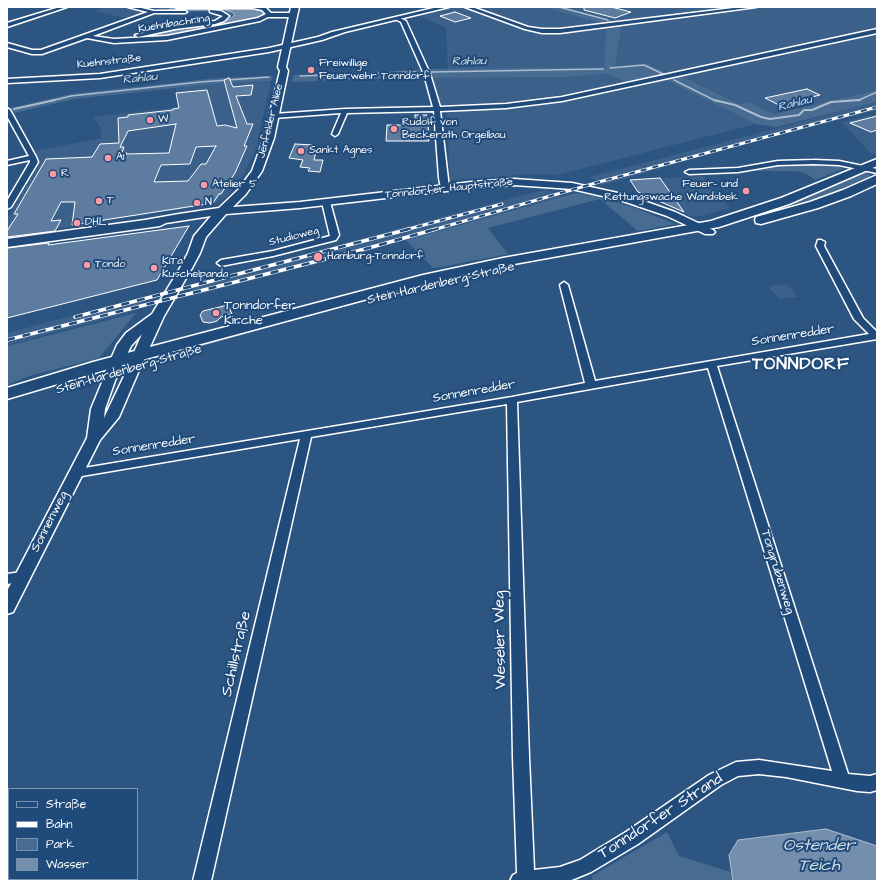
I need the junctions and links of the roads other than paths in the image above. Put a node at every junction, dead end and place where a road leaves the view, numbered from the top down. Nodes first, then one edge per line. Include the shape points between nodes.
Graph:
1 (65, 7) edge
2 (130, 7) edge
3 (176, 7) edge
4 (303, 7) edge
5 (446, 7) edge
6 (467, 7) edge
7 (754, 7) edge
8 (154, 12) junction
9 (268, 15) junction
10 (297, 15) edge
11 (398, 19) junction
12 (7, 26) edge
13 (877, 31) edge
14 (86, 36) junction
15 (298, 40) junction
16 (128, 41) junction
17 (287, 44) junction
18 (7, 45) edge
19 (284, 71) junction
20 (7, 81) edge
21 (437, 109) junction
22 (7, 110) edge
23 (345, 111) junction
24 (274, 116) junction
25 (334, 134) dead end
26 (33, 157) junction
27 (7, 163) edge
28 (689, 172) dead end
29 (872, 172) edge
30 (445, 188) junction
31 (326, 202) junction
32 (7, 207) edge
33 (227, 213) junction
34 (705, 229) junction
35 (7, 242) edge
36 (822, 242) dead end
37 (222, 263) dead end
38 (564, 285) dead end
39 (157, 316) junction
40 (876, 336) edge
41 (137, 362) junction
42 (712, 365) junction
43 (113, 368) junction
44 (591, 385) junction
45 (7, 394) edge
46 (512, 400) junction
47 (7, 403) edge
48 (306, 435) junction
49 (94, 438) junction
50 (76, 473) junction
51 (15, 578) edge
52 (7, 607) edge
53 (842, 779) junction
54 (877, 782) edge
55 (523, 880) edge
56 (202, 881) edge

1 - 12 street
2 - 8 street, Kuehnbachring
3 - 9 street, Kuehnbachring via 253,7 267,11
4 - 10 main road, Jenfelder Allee
5 - 11 street, Kuehnstraße
6 - 7 street via 527,28 560,31
8 - 14 street
8 - 16 street, Kuehnbachring via 219,12 226,16 219,21 136,35
9 - 10 street, Kuehnbachring
9 - 16 street, Kuehnbachring via 192,34
10 - 17 main road, Jenfelder Allee
11 - 15 street, Kuehnstraße
11 - 21 street via 403,21 427,74
13 - 21 street via 587,94 506,106
14 - 16 street, Kuehnbachring
14 - 18 street via 38,52
15 - 17 street, Kuehnstraße
15 - 19 main road, Jenfelder Allee via 291,66
17 - 19 main road, Jenfelder Allee via 282,68
17 - 20 street, Kuehnstraße via 118,74
19 - 24 main road, Jenfelder Allee
21 - 23 street
21 - 30 street
22 - 26 street
23 - 24 street
23 - 25 street
24 - 33 main road, Jenfelder Allee via 257,171
26 - 27 street
26 - 32 street via 34,162
28 - 29 street via 826,162
29 - 34 main road, Stein-Hardenberg-Straße
29 - 34 main road, Stein-Hardenberg-Straße via 847,193 793,212
30 - 31 main road, Tonndorfer Hauptstraße
30 - 34 main road, Tonndorfer Hauptstraße via 514,182 579,187 634,200
31 - 33 main road, Tonndorfer Hauptstraße
31 - 37 street, Studioweg via 336,235 333,238
33 - 35 main road, Tonndorfer Hauptstraße
33 - 39 main road, Sonnenweg via 208,242 194,253
34 - 41 main road, Stein-Hardenberg-Straße via 503,262 435,276
36 - 40 street, Sonnenredder via 820,246 858,319
38 - 44 street
39 - 41 main road, Sonnenweg
39 - 43 main road, Sonnenweg via 131,336
40 - 42 street, Sonnenredder
41 - 43 main road, Stein-Hardenberg-Straße
41 - 49 street, Sonnenweg via 112,417
42 - 44 street, Sonnenredder
42 - 53 street, Tongrubenweg
43 - 45 main road, Stein-Hardenberg-Straße
43 - 47 main road, Stein-Hardenberg-Straße
43 - 49 street, Sonnenweg via 98,409
44 - 46 street, Sonnenredder
46 - 48 street, Sonnenredder
46 - 55 street, Weseler Weg
48 - 50 street, Sonnenredder
48 - 56 street, Schillstraße
49 - 50 street, Sonnenweg
50 - 51 street, Sonnenweg
51 - 52 street, Sonnenweg
53 - 54 street, Tonndorfer Strand via 870,784
53 - 55 street, Tonndorfer Strand via 759,767 736,769 586,866 560,876

